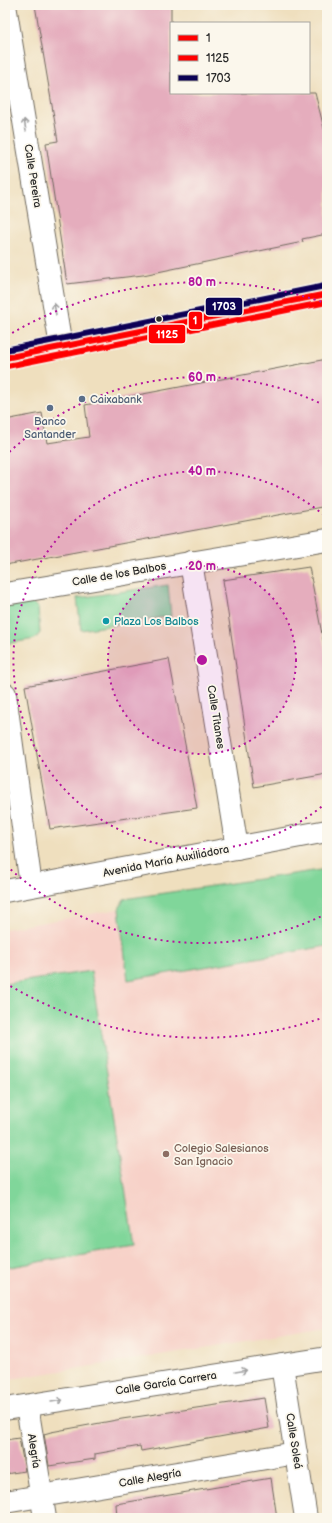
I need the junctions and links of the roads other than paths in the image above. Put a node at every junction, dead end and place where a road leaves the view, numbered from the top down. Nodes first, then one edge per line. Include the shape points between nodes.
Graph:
1 (5, 5) edge
2 (327, 294) edge
3 (61, 347) junction
4 (5, 358) edge
5 (327, 540) edge
6 (191, 562) junction
7 (5, 594) edge
8 (5, 694) edge
9 (327, 831) edge
10 (237, 848) junction
11 (31, 886) junction
12 (5, 891) edge
13 (327, 1358) edge
14 (282, 1365) junction
15 (27, 1406) junction
16 (5, 1409) edge
17 (296, 1453) junction
18 (41, 1496) junction
19 (5, 1502) edge
20 (45, 1518) edge
21 (306, 1518) edge

3 -> 1 street, Calle Pereira
2 - 3 main road
3 - 4 main road
5 - 6 street, Calle de los Balbos
6 - 7 street, Calle de los Balbos
6 - 10 street, Calle Titanes
8 - 11 street
9 - 10 street, Avenida María Auxiliadora
10 - 11 street, Avenida María Auxiliadora
11 - 12 street, Avenida María Auxiliadora
13 - 14 street, Calle García Carrera
15 -> 14 street, Calle García Carrera
14 - 17 street, Calle Soleá
15 - 16 street, Calle García Carrera
15 - 18 street, Alegría
17 - 18 street, Calle Alegría
17 - 21 street, Calle Soleá
18 - 19 street, Calle Alegría
18 - 20 street, Alegría

